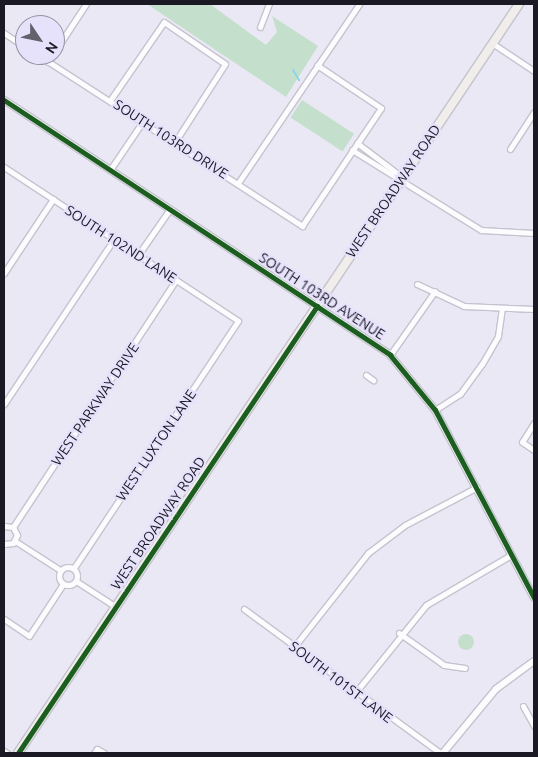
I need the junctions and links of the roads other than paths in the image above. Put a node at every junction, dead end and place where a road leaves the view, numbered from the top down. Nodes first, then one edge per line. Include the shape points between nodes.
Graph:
1 (86, 4) edge
2 (269, 4) edge
3 (359, 4) edge
4 (519, 4) edge
5 (260, 27) dead end
6 (4, 33) edge
7 (65, 36) edge
8 (15, 40) edge
9 (492, 43) junction
10 (53, 65) edge
11 (317, 65) junction
12 (534, 71) edge
13 (111, 99) junction
14 (4, 100) edge
15 (534, 112) edge
16 (142, 121) junction
17 (175, 142) junction
18 (357, 143) junction
19 (510, 149) dead end
20 (352, 150) junction
21 (4, 167) edge
22 (110, 170) junction
23 (402, 178) junction
24 (238, 183) junction
25 (53, 199) junction
26 (170, 209) junction
27 (534, 233) edge
28 (114, 239) junction
29 (138, 255) junction
30 (4, 273) edge
31 (176, 280) junction
32 (417, 284) dead end
33 (435, 291) junction
34 (317, 306) junction
35 (502, 308) junction
36 (534, 309) edge
37 (238, 321) joint
38 (390, 355) junction
39 (366, 375) dead end
40 (373, 380) dead end
41 (4, 404) edge
42 (435, 410) junction
43 (534, 423) edge
44 (534, 450) edge
45 (476, 487) junction
46 (4, 526) edge
47 (13, 527) junction
48 (15, 541) junction
49 (4, 544) edge
50 (511, 555) junction
51 (74, 568) junction
52 (60, 570) junction
53 (76, 581) junction
54 (63, 584) junction
55 (534, 598) edge
56 (116, 607) junction
57 (244, 609) dead end
58 (4, 619) edge
59 (399, 633) junction
60 (294, 646) junction
61 (534, 661) edge
62 (465, 668) dead end
63 (355, 693) junction
64 (523, 706) dead end
65 (534, 726) edge
66 (4, 751) edge
67 (96, 751) edge
68 (7, 753) edge
69 (18, 753) edge
70 (104, 753) edge
71 (441, 753) edge

1 - 7 street
2 - 5 street
3 - 11 street
4 - 9 main road, WEST BROADWAY ROAD
6 - 8 street
9 - 12 street
9 - 23 main road, WEST BROADWAY ROAD
10 - 13 street, SOUTH 103RD DRIVE
11 - 18 street via 381,108
11 - 24 street
13 - 16 street, SOUTH 103RD DRIVE
13 - 17 street via 164,22 225,64
14 - 22 street, SOUTH 103RD AVENUE
15 - 19 street
16 - 17 street, SOUTH 103RD DRIVE
16 - 22 street
17 - 24 street, SOUTH 103RD DRIVE
18 - 20 street
18 - 23 street
20 - 23 street
20 - 24 street, SOUTH 103RD DRIVE via 302,226
21 - 25 street, SOUTH 102ND LANE
22 - 26 street, SOUTH 103RD AVENUE
23 - 27 street via 481,230
23 - 34 main road, WEST BROADWAY ROAD
25 - 28 street, SOUTH 102ND LANE
25 - 30 street
26 - 29 street
26 - 34 street, SOUTH 103RD AVENUE
28 - 29 street, SOUTH 102ND LANE
28 - 41 street
29 - 31 street, SOUTH 102ND LANE
31 - 37 street, SOUTH 102ND LANE
31 - 47 street, WEST PARKWAY DRIVE
32 - 33 street
33 - 35 street via 464,306
33 - 38 street
34 - 38 street, SOUTH 103RD AVENUE
34 - 56 main road, WEST BROADWAY ROAD
35 - 36 street
35 - 42 street via 498,336 482,364 460,394
37 - 51 street, WEST LUXTON LANE
38 - 42 street, SOUTH 103RD AVENUE
39 - 40 street
42 - 45 street, SOUTH 103RD AVENUE
43 - 44 street via 522,442
45 - 50 street, SOUTH 103RD AVENUE
45 - 60 street via 405,524 368,553
46 - 47 street
47 - 48 street
48 - 49 street
48 - 52 street
50 - 55 street, SOUTH 103RD AVENUE
50 - 59 street via 444,591
51 - 52 street
51 - 53 street
52 - 54 street
53 - 54 street
53 - 56 street
54 - 58 street via 28,636
56 - 69 main road, WEST BROADWAY ROAD
57 - 60 street, SOUTH 101ST LANE
59 - 62 street via 444,665
59 - 63 street
60 - 63 street, SOUTH 101ST LANE
61 - 71 street via 496,689
63 - 71 street, SOUTH 101ST LANE
64 - 65 street
66 - 68 street
67 - 70 street

